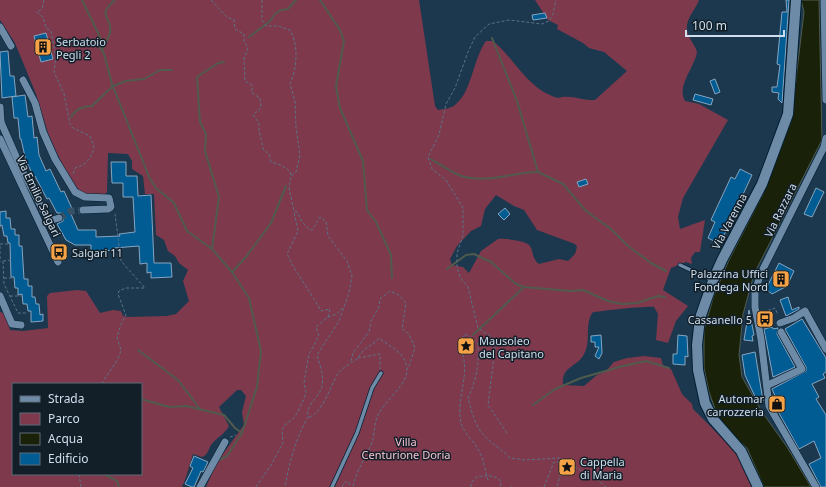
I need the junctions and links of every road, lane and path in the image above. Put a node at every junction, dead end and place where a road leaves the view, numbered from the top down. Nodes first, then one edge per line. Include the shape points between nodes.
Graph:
1 (44, 0) edge
2 (211, 0) edge
3 (262, 0) edge
4 (556, 0) edge
5 (796, 0) edge
6 (824, 0) edge
7 (0, 27) edge
8 (11, 46) dead end
9 (826, 58) edge
10 (23, 80) dead end
11 (826, 100) edge
12 (0, 108) edge
13 (0, 121) edge
14 (826, 138) edge
15 (0, 139) edge
16 (73, 175) dead end
17 (292, 176) junction
18 (83, 210) tunnel mouth
19 (115, 210) dead end
20 (294, 211) junction
21 (59, 218) dead end
22 (9, 244) dead end
23 (0, 245) edge
24 (11, 260) dead end
25 (1, 261) edge
26 (58, 262) dead end
27 (680, 265) dead end
28 (4, 278) junction
29 (12, 278) dead end
30 (713, 280) junction
31 (0, 296) edge
32 (10, 296) junction
33 (21, 296) dead end
34 (343, 308) junction
35 (28, 313) dead end
36 (756, 313) junction
37 (328, 317) junction
38 (780, 323) joint
39 (21, 325) dead end
40 (782, 332) dead end
41 (826, 349) edge
42 (357, 358) junction
43 (351, 362) junction
44 (407, 370) junction
45 (381, 373) joint
46 (102, 383) edge
47 (768, 385) junction
48 (308, 417) junction
49 (507, 433) dead end
50 (225, 442) dead end
51 (78, 475) edge
52 (486, 475) junction
53 (488, 480) dead end
54 (81, 487) edge
55 (200, 487) edge
56 (256, 487) edge
57 (285, 487) edge
58 (332, 487) edge
59 (342, 487) edge
60 (350, 487) edge
61 (353, 487) edge
62 (471, 487) edge
63 (501, 487) edge
64 (544, 487) edge
65 (557, 487) edge
66 (606, 487) edge
67 (758, 487) edge
68 (816, 487) edge

1 - 16 path via 42,9 37,12 43,18 46,28 51,31 56,57 54,72 64,94 70,124 90,136 94,147 90,159 76,168
2 - 17 path via 227,17 234,20 235,29 244,34 248,48 244,68 245,81 252,85 252,93 260,98 261,108 253,115 259,123 258,131 263,149 269,154 271,162 281,165 290,171
3 - 17 path via 262,20 266,26 290,30 296,48 290,84 295,101 300,155 296,172
4 - 49 path via 553,14 542,24 509,20 489,24 476,38 446,104 439,135 428,157 432,169 446,180 463,208 463,236 457,253 457,267 460,277 468,287 478,328 494,339 488,405
5 - 30 street, Via Varenna via 788,114 762,184
6 - 9 street
7 - 8 street
9 - 11 street
10 - 18 street via 35,103 52,152 75,192 85,197 109,198 111,202 111,207 108,208
12 - 13 street
13 - 21 street via 47,218
14 - 36 street, Via Razzara via 824,147 760,276 756,293
15 - 26 street, Via Emilio Salgari
17 - 20 path via 289,190
19 - 46 path via 115,228 121,261 145,288 126,288 119,291 126,315 117,338 121,350 111,372
20 - 34 path via 308,229 312,230 320,217 323,218 326,221 328,236 347,262 352,276
20 - 37 path via 298,231 287,254 321,311 330,309
22 - 23 path
23 - 25 path
24 - 25 path
25 - 28 path
27 - 30 lane
28 - 29 path
28 - 32 path
30 - 67 street, Via Varenna via 700,318 697,345 702,395 713,419 741,451
31 - 39 street via 12,324
32 - 33 path
32 - 35 path via 18,313
34 - 37 path via 337,314
34 - 48 path via 340,321 317,355 322,368 322,386 310,405
36 - 38 path via 776,308
36 - 47 street, Via Razzara
37 - 56 path via 316,327 319,336 310,354 304,383 304,399 295,417 282,430 283,443
38 - 41 street via 805,312
40 - 47 street via 802,369
42 - 43 path
42 - 44 path via 379,338 396,349 404,358
42 - 45 path via 380,354
43 - 44 path via 353,353 369,332 380,299 390,292 399,295 406,303 402,329 409,334 415,348
43 - 48 path via 336,376 318,410
44 - 61 path via 402,384 377,415 371,444
45 - 58 lane via 372,388 357,433
47 - 68 street, Via Razzara via 769,406
48 - 57 path via 301,429
50 - 55 street
51 - 54 path
52 - 53 path
52 - 62 path via 476,477
52 - 63 path via 500,480
52 - 66 path via 480,451 464,432 460,417 465,367 464,355 459,345 464,335 468,335 478,344 476,380 468,398 472,413 484,435 510,458 559,458
59 - 60 path via 345,482 349,482
64 - 65 path via 554,462 560,462 562,468

